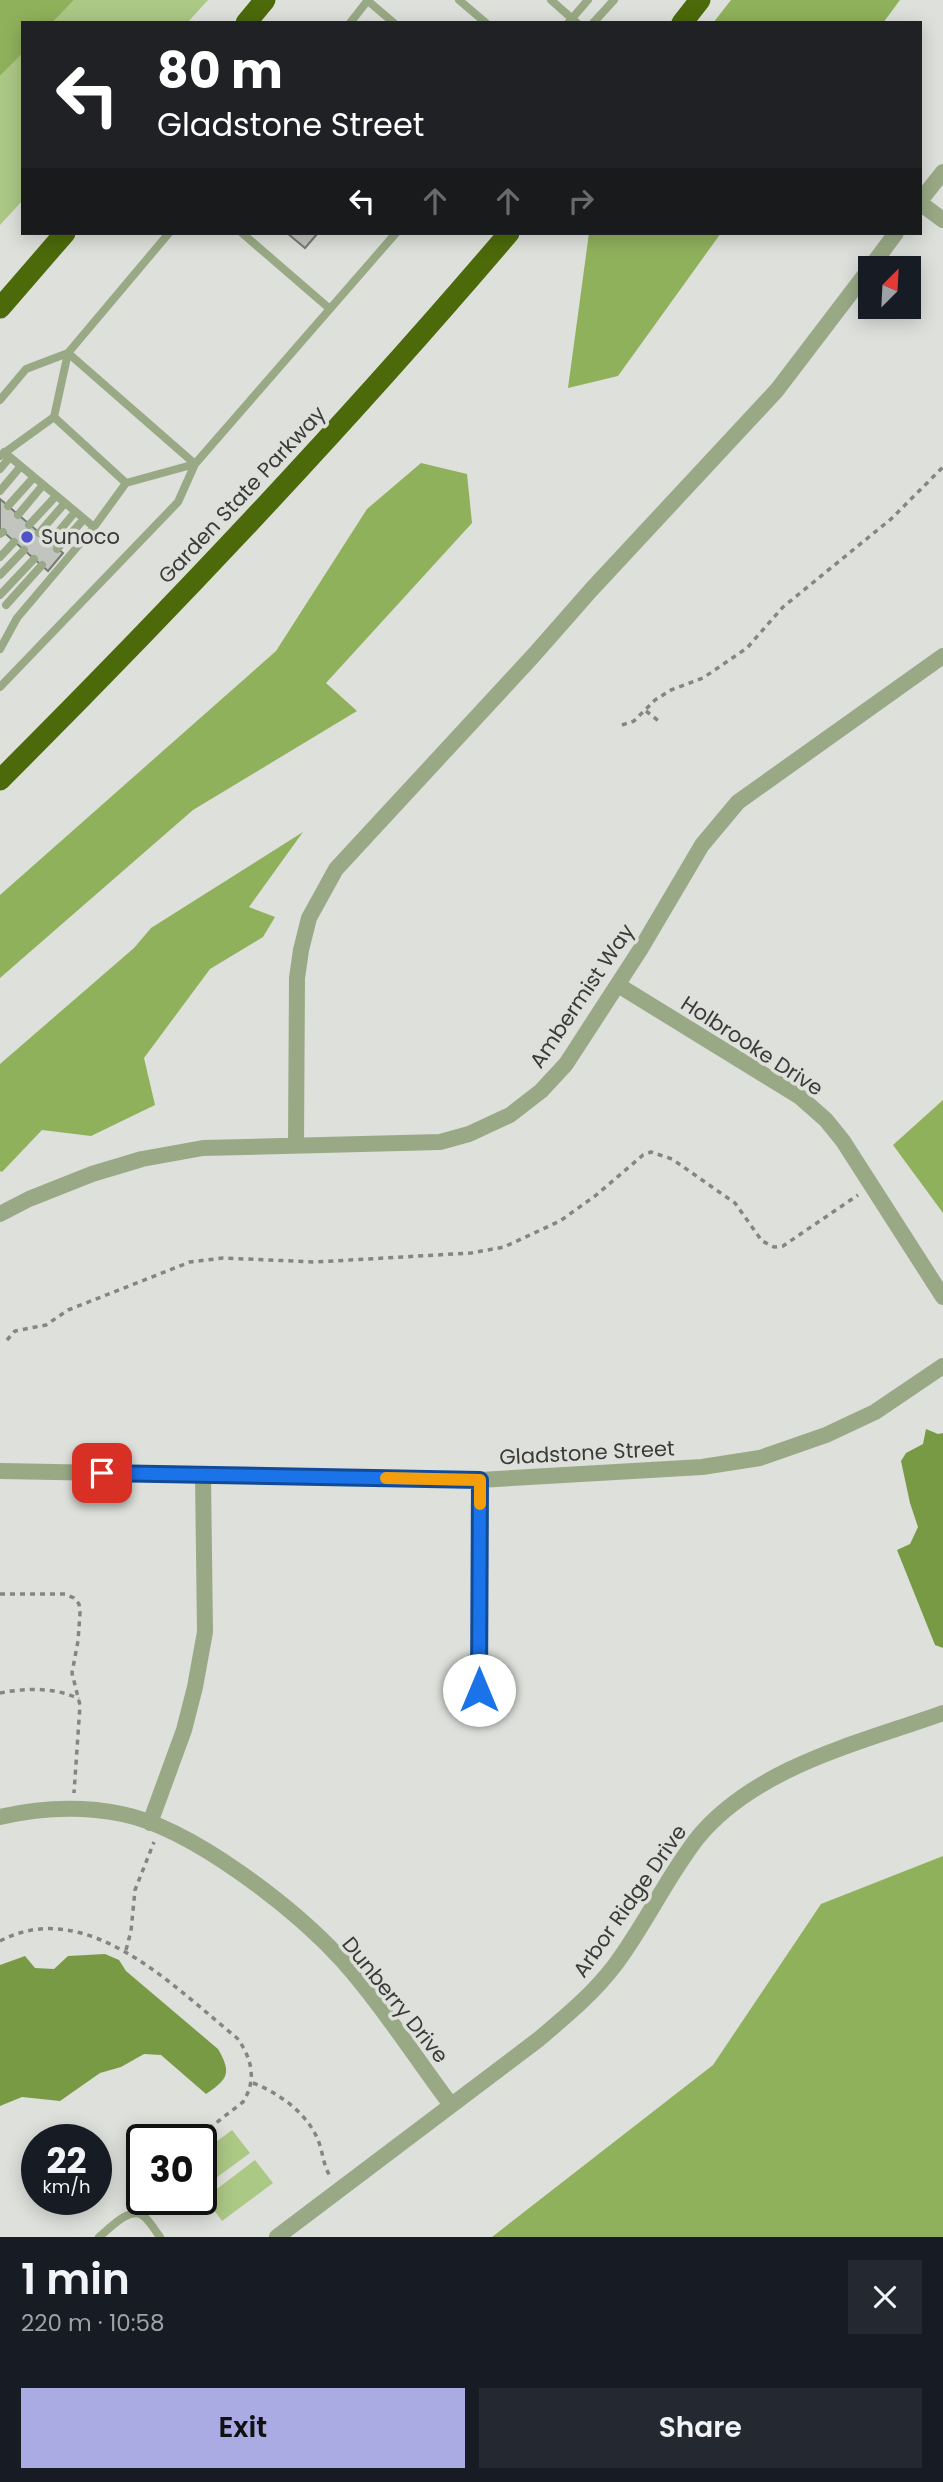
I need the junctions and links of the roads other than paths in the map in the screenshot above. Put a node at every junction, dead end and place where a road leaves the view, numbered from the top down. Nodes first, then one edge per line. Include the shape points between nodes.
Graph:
1 (265, 0) edge
2 (459, 0) edge
3 (551, 0) edge
4 (588, 0) edge
5 (614, 0) edge
6 (700, 0) edge
7 (368, 1) edge
8 (248, 21) edge
9 (352, 21) edge
10 (392, 21) edge
11 (484, 21) edge
12 (573, 21) edge
13 (595, 21) edge
14 (684, 21) edge
15 (943, 172) edge
16 (922, 199) edge
17 (922, 204) edge
18 (943, 220) edge
19 (63, 235) edge
20 (168, 235) edge
21 (244, 235) edge
22 (394, 235) edge
23 (507, 235) edge
24 (895, 235) edge
25 (879, 256) edge
26 (858, 284) edge
27 (0, 308) edge
28 (330, 309) junction
29 (68, 352) junction
30 (0, 400) edge
31 (54, 417) junction
32 (5, 455) edge
33 (195, 464) junction
34 (21, 466) junction
35 (0, 469) edge
36 (34, 477) junction
37 (126, 483) junction
38 (43, 485) junction
39 (0, 491) edge
40 (56, 496) junction
41 (65, 503) junction
42 (8, 506) dead end
43 (75, 512) junction
44 (18, 514) dead end
45 (84, 519) junction
46 (29, 525) dead end
47 (94, 527) junction
48 (39, 533) dead end
49 (14, 542) dead end
50 (50, 542) dead end
51 (57, 549) dead end
52 (24, 550) dead end
53 (0, 556) edge
54 (34, 559) dead end
55 (42, 565) dead end
56 (0, 575) edge
57 (2, 600) edge
58 (17, 618) junction
59 (0, 649) edge
60 (943, 656) edge
61 (0, 687) edge
62 (0, 780) edge
63 (618, 985) junction
64 (296, 1145) junction
65 (0, 1214) edge
66 (943, 1297) edge
67 (943, 1366) edge
68 (0, 1471) edge
69 (204, 1475) junction
70 (480, 1480) junction
71 (479, 1690) dead end
72 (943, 1713) edge
73 (0, 1816) edge
74 (155, 1825) junction
75 (451, 2105) junction
76 (99, 2237) edge
77 (160, 2237) edge
78 (277, 2237) edge

1 - 8 highway
2 - 11 lane
3 - 12 lane
4 - 12 lane
5 - 13 lane
6 - 14 highway
7 - 9 lane
7 - 10 lane
15 - 16 street
17 - 18 street
19 - 27 highway
20 - 29 lane
21 - 28 lane
22 - 28 lane
23 - 62 highway, Garden State Parkway via 266,508
24 - 25 street
26 - 64 street via 777,390 336,869 309,918 301,950
28 - 33 lane
29 - 30 lane via 26,369
29 - 31 lane
29 - 33 lane
31 - 32 lane
31 - 37 lane
32 - 34 lane
32 - 35 lane
33 - 37 lane
33 - 61 lane via 178,502
34 - 36 lane
34 - 39 lane
36 - 38 lane
36 - 42 lane
37 - 47 lane
38 - 40 lane
38 - 44 lane
40 - 41 lane
40 - 46 lane
41 - 43 lane
41 - 48 lane
43 - 45 lane
43 - 50 lane
45 - 47 lane
45 - 51 lane
47 - 58 lane
49 - 53 lane
52 - 56 lane
54 - 57 lane
55 - 57 lane
57 - 58 lane
58 - 59 lane
60 - 63 street, Ambermist Way via 738,802 702,845
63 - 64 street, Ambermist Way via 566,1064 510,1115 440,1142
63 - 66 street, Holbrooke Drive via 800,1097 826,1120
64 - 65 street, Ambermist Way via 203,1148 142,1159 92,1174
67 - 70 street, Gladstone Street via 875,1412 760,1458 702,1467
68 - 69 street, Gladstone Street
69 - 70 street, Gladstone Street
69 - 74 street via 205,1632 184,1730
70 - 71 street
72 - 75 street, Arbor Ridge Drive via 790,1768 740,1798 701,1835 615,1966 580,2005
73 - 74 street, Dunberry Drive via 73,1810 123,1814
74 - 75 street, Dunberry Drive via 243,1875 341,1960
75 - 78 street, Arbor Ridge Drive
76 - 77 lane via 135,2213

